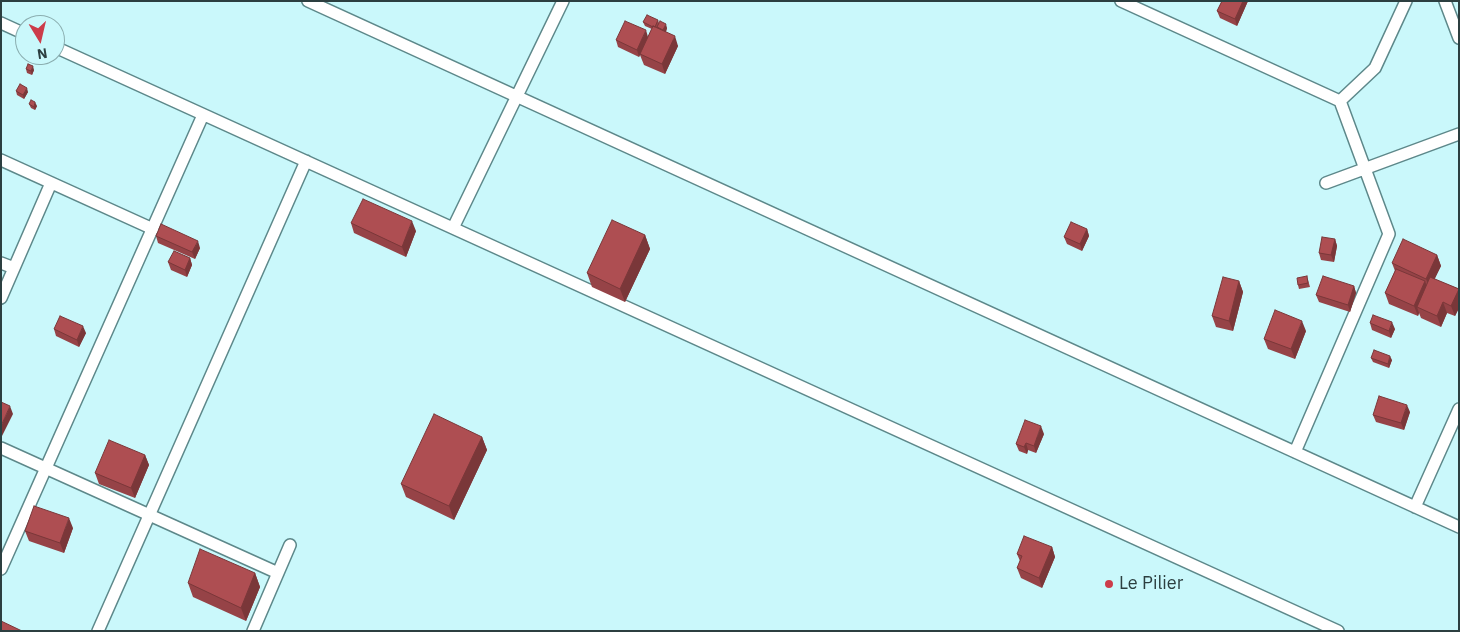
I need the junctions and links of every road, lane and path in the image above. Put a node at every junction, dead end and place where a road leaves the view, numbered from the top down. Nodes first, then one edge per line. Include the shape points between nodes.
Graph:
1 (308, 1) edge
2 (563, 1) edge
3 (1121, 1) edge
4 (1406, 1) edge
5 (1445, 1) edge
6 (1, 23) edge
7 (15, 29) edge
8 (1459, 38) edge
9 (65, 52) edge
10 (517, 97) junction
11 (1340, 101) junction
12 (203, 115) junction
13 (1459, 134) edge
14 (1, 160) edge
15 (306, 161) junction
16 (1365, 169) junction
17 (51, 183) junction
18 (1326, 184) dead end
19 (153, 228) junction
20 (453, 228) junction
21 (1, 263) edge
22 (14, 268) junction
23 (1, 298) edge
24 (1459, 409) edge
25 (1, 448) edge
26 (1295, 452) junction
27 (46, 468) junction
28 (1415, 507) junction
29 (149, 515) junction
30 (1459, 527) edge
31 (290, 545) dead end
32 (1, 569) edge
33 (278, 573) junction
34 (98, 631) edge
35 (253, 631) edge
36 (1338, 631) edge

1 - 10 street
2 - 10 street
3 - 11 street
4 - 11 street via 1376,68
5 - 8 street
6 - 7 street
9 - 12 street
10 - 20 street
10 - 26 street
11 - 16 street
12 - 15 street
12 - 19 street
13 - 16 street
14 - 17 street
15 - 20 street
15 - 29 street
16 - 18 street
16 - 26 street via 1389,234
17 - 19 street
17 - 22 street
19 - 27 street
20 - 36 street
21 - 22 street
22 - 23 street
24 - 28 street
25 - 27 street
26 - 28 street
27 - 29 street
27 - 32 street
28 - 30 street
29 - 33 street
29 - 34 street
31 - 33 street
33 - 35 street

